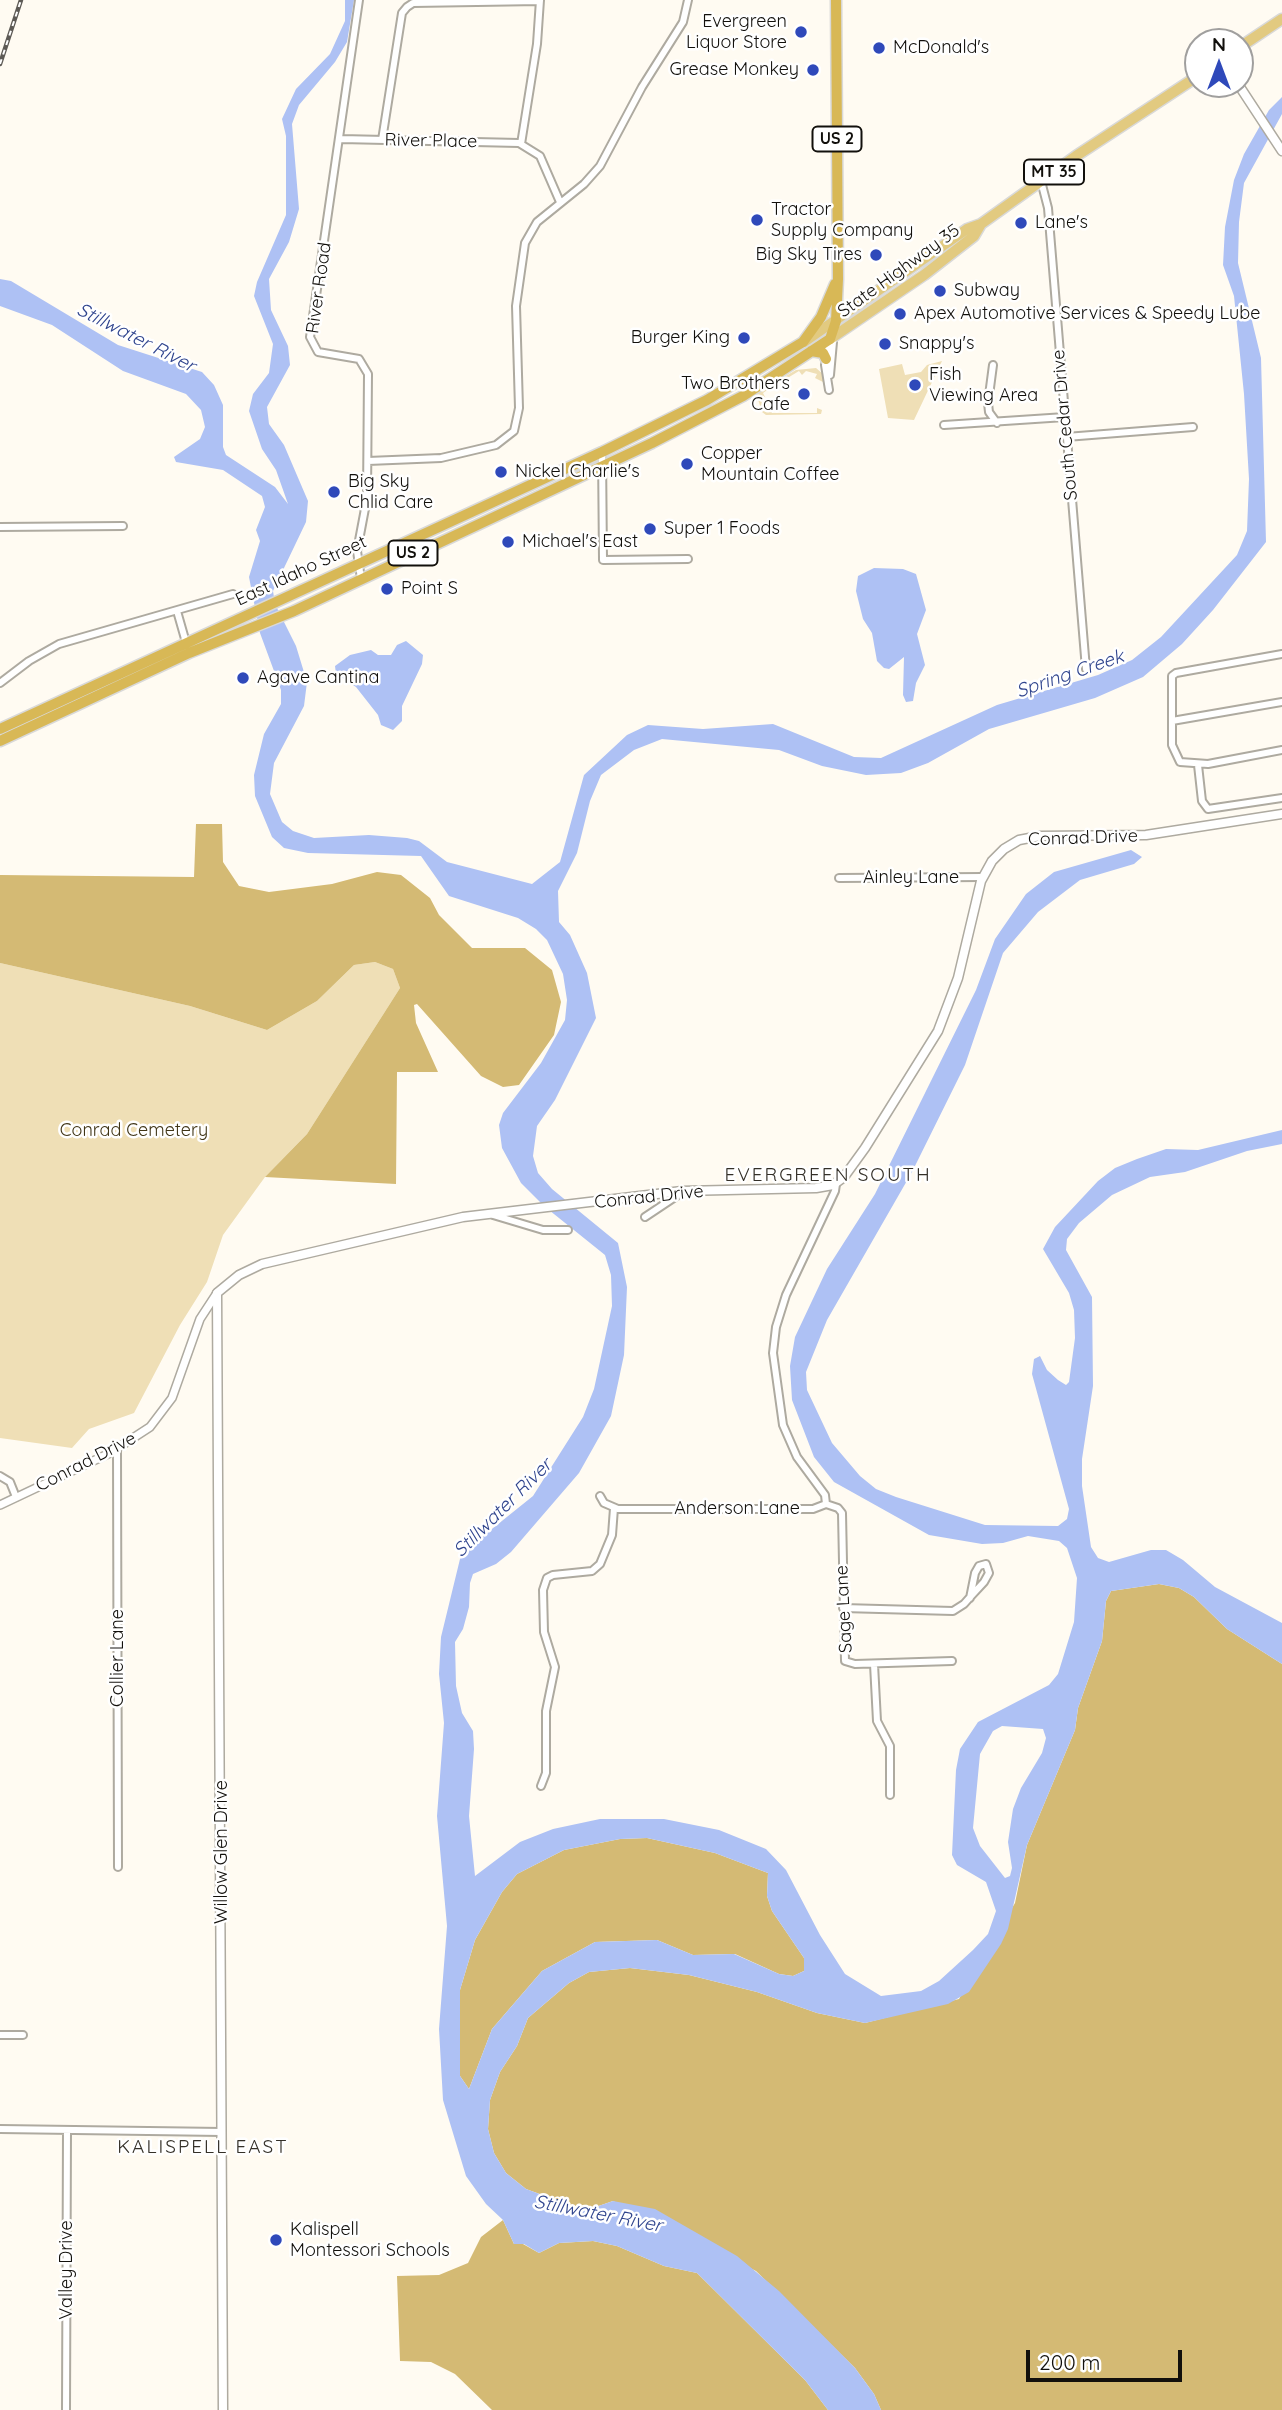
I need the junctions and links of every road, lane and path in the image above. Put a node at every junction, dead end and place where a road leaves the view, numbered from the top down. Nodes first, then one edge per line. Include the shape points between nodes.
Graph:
1 (359, 0) edge
2 (540, 0) edge
3 (688, 0) edge
4 (836, 0) edge
5 (1282, 19) edge
6 (1254, 38) edge
7 (1184, 85) edge
8 (1247, 98) edge
9 (341, 139) junction
10 (382, 140) junction
11 (520, 144) junction
12 (1282, 151) edge
13 (1041, 181) junction
14 (560, 202) junction
15 (981, 224) junction
16 (838, 279) junction
17 (836, 321) junction
18 (830, 339) junction
19 (797, 346) junction
20 (810, 352) junction
21 (826, 359) junction
22 (993, 365) dead end
23 (741, 386) dead end
24 (1065, 417) junction
25 (997, 423) junction
26 (944, 425) dead end
27 (1193, 427) dead end
28 (673, 432) junction
29 (1066, 437) junction
30 (602, 452) junction
31 (368, 461) junction
32 (602, 465) junction
33 (123, 526) dead end
34 (0, 527) edge
35 (688, 559) dead end
36 (358, 562) junction
37 (361, 579) junction
38 (233, 594) dead end
39 (177, 611) junction
40 (187, 647) junction
41 (1282, 654) edge
42 (152, 657) junction
43 (1086, 669) dead end
44 (0, 683) edge
45 (1282, 702) edge
46 (82, 703) junction
47 (1172, 721) junction
48 (0, 729) edge
49 (0, 741) edge
50 (1282, 750) edge
51 (1198, 765) junction
52 (1282, 798) edge
53 (1282, 814) edge
54 (983, 877) junction
55 (839, 878) dead end
56 (836, 1184) junction
57 (687, 1191) junction
58 (481, 1216) junction
59 (645, 1217) dead end
60 (568, 1230) dead end
61 (217, 1293) junction
62 (117, 1449) junction
63 (0, 1476) edge
64 (600, 1496) dead end
65 (16, 1497) junction
66 (826, 1504) junction
67 (0, 1505) edge
68 (614, 1508) junction
69 (970, 1598) junction
70 (843, 1608) junction
71 (952, 1661) dead end
72 (874, 1664) junction
73 (541, 1786) dead end
74 (890, 1795) dead end
75 (118, 1867) dead end
76 (0, 2035) edge
77 (23, 2035) dead end
78 (0, 2129) edge
79 (67, 2130) junction
80 (222, 2132) junction
81 (66, 2410) edge
82 (223, 2410) edge

1 - 9 street, River Road
2 - 10 street via 413,3 407,7 402,13
2 - 11 street
3 - 14 street via 683,22 600,166
4 - 16 highway, US 2
5 - 6 main road
7 - 13 main road, State Highway 35 / MT 35
8 - 12 main road
9 - 10 street, River Place
9 - 31 street, River Road via 311,342 318,352 355,357 365,365
10 - 11 street, River Place
11 - 14 street via 540,156
13 - 15 main road, State Highway 35 / MT 35
13 - 24 street, South Cedar Drive via 1048,208
14 - 31 street via 533,227 523,250 516,306 519,413 514,431 496,445 441,458
15 - 17 main road, State Highway 35 / MT 35 via 967,229
15 - 18 main road, State Highway 35 / MT 35 via 974,236 934,267
16 - 17 highway, US 2
16 - 19 highway, US 2 via 821,317
17 - 18 highway, US 2
17 - 19 main road, East Idaho Street / MT 35
18 - 20 highway, East Idaho Street / US 2
18 - 21 street
18 - 21 street via 829,390
19 - 30 highway, East Idaho Street / US 2 via 707,400
20 - 21 highway via 823,353
20 - 28 highway, East Idaho Street / US 2 via 743,396
22 - 25 street via 988,403
23 - 28 highway via 693,413
24 - 25 street
24 - 29 street, South Cedar Drive
25 - 26 street
27 - 29 street
28 - 32 highway, East Idaho Street / US 2
29 - 43 street, South Cedar Drive
30 - 32 street
30 - 36 highway, East Idaho Street / US 2
31 - 36 street, River Road
32 - 35 street via 603,560
32 - 37 highway, East Idaho Street / US 2
33 - 34 street
36 - 37 street, River Road
36 - 40 highway, East Idaho Street / US 2
37 - 40 highway, East Idaho Street / US 2 via 294,611
38 - 39 street
39 - 40 street
39 - 44 street via 59,644
40 - 42 highway, East Idaho Street / US 2
40 - 46 highway, East Idaho Street / US 2
41 - 47 street via 1173,674
42 - 46 highway
42 - 48 highway, East Idaho Street / US 2
45 - 47 street
46 - 49 highway, East Idaho Street / US 2
47 - 51 street via 1176,757
50 - 51 street
51 - 52 street via 1202,801 1208,808
53 - 54 main road, Conrad Drive via 1146,835 1030,837 997,854
54 - 55 street, Ainley Lane
54 - 56 main road, Conrad Drive via 958,978 938,1031 865,1148
56 - 57 main road, Conrad Drive
56 - 66 street, Anderson Lane via 786,1295 773,1353 783,1425
57 - 58 main road, Conrad Drive
57 - 59 street
58 - 60 street via 543,1230
58 - 61 main road, Conrad Drive via 262,1264
61 - 62 street, Conrad Drive via 200,1319 166,1408 150,1427
61 - 80 main road, Willow Glen Drive
62 - 65 street, Conrad Drive
62 - 75 street, Collier Lane
63 - 65 street via 10,1482
64 - 68 street
65 - 67 street, Conrad Drive
66 - 68 street, Anderson Lane via 813,1509
66 - 70 street, Sage Lane via 842,1513
68 - 73 street via 612,1535 600,1564 592,1571 554,1574 547,1578 543,1590 544,1632 555,1667 546,1711 546,1773
69 - 69 street via 989,1573 986,1564 979,1566
69 - 70 street via 953,1611
70 - 72 street, Sage Lane via 845,1661
71 - 72 street, Sage Lane
72 - 74 street via 877,1721 890,1746
76 - 77 street
78 - 79 street
79 - 80 street
79 - 81 street, Valley Drive
80 - 82 main road, Willow Glen Drive

